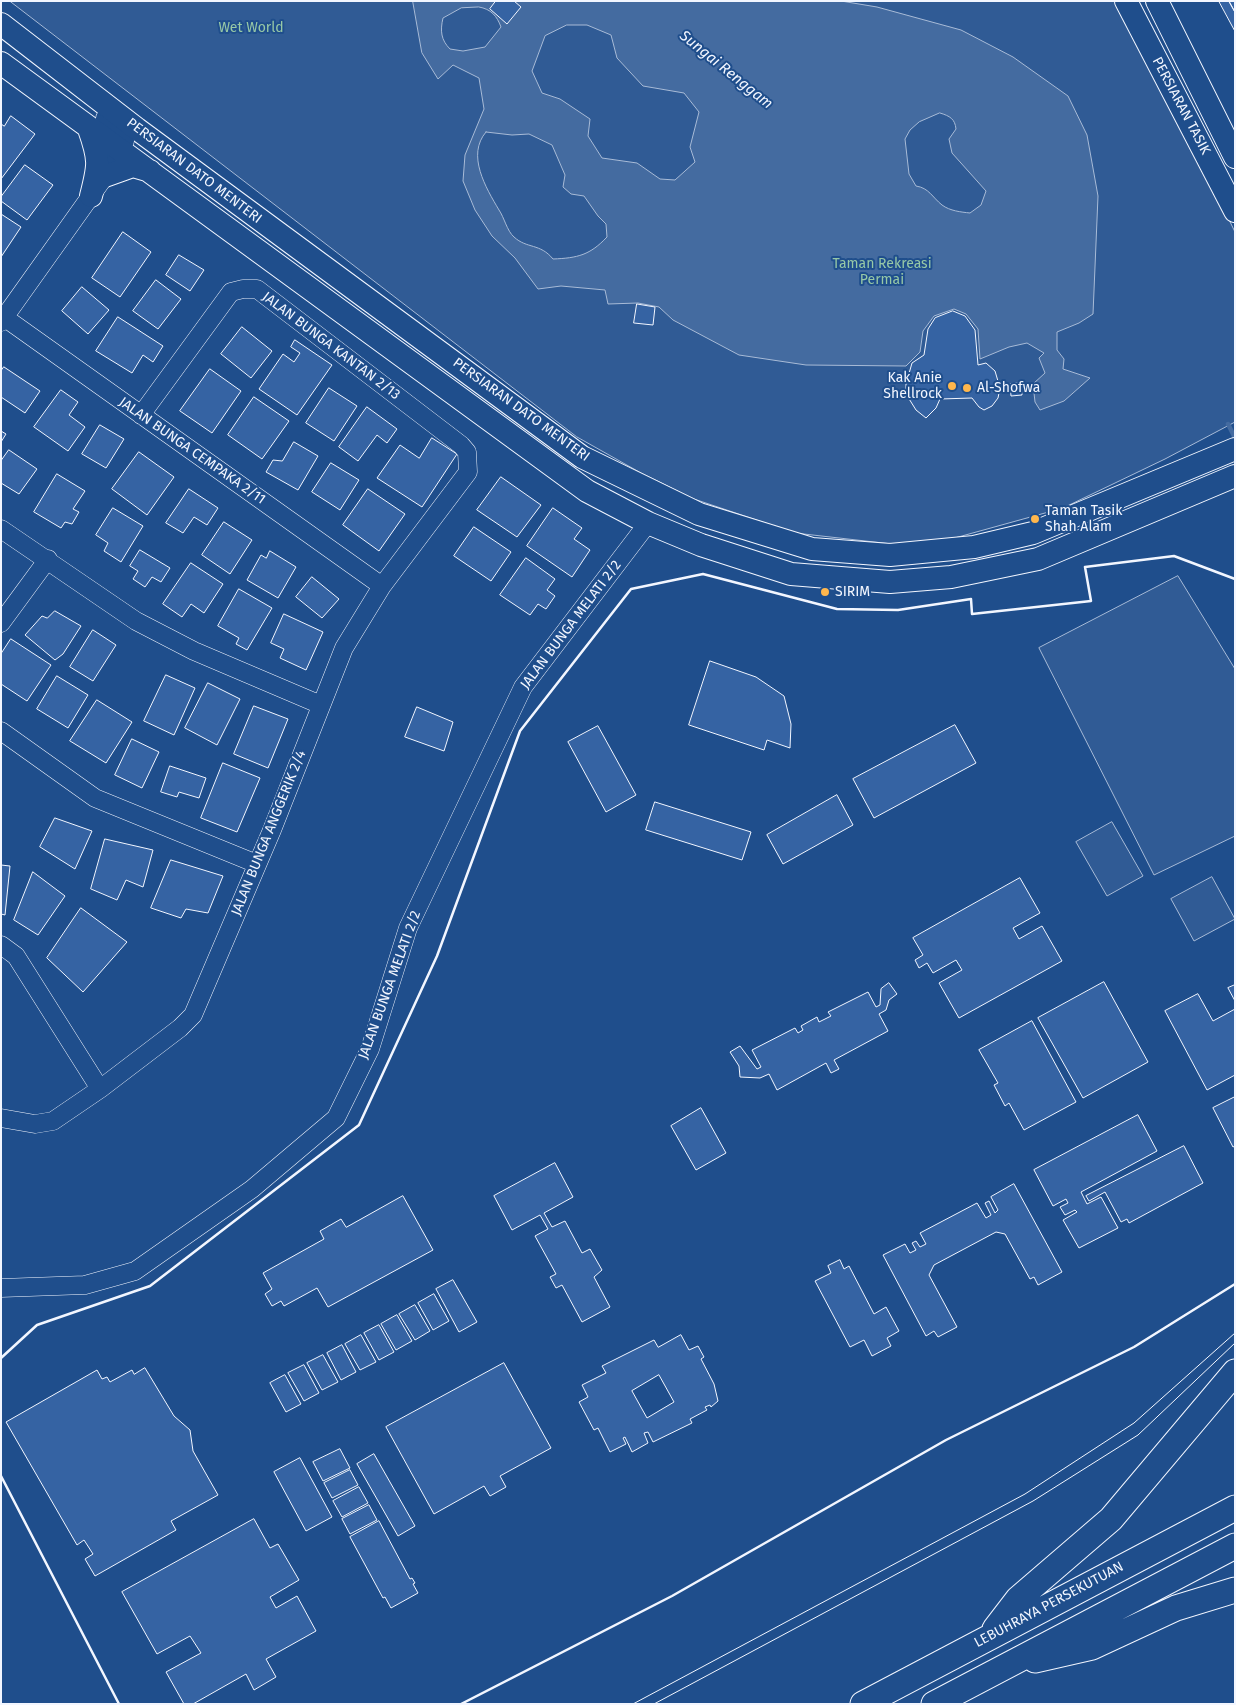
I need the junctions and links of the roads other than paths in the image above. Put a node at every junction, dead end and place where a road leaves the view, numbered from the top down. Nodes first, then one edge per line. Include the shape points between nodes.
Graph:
1 (1126, 1) edge
2 (1157, 1) edge
3 (1, 24) edge
4 (1, 63) edge
5 (89, 92) junction
6 (89, 129) junction
7 (120, 150) junction
8 (1235, 157) edge
9 (151, 171) junction
10 (1226, 172) edge
11 (105, 176) junction
12 (92, 196) junction
13 (1235, 211) edge
14 (2, 318) edge
15 (141, 414) junction
16 (1235, 449) edge
17 (469, 461) joint
18 (1235, 476) edge
19 (648, 523) junction
20 (1, 529) edge
21 (48, 559) junction
22 (382, 586) junction
23 (1, 623) edge
24 (321, 705) junction
25 (1, 731) edge
26 (257, 864) junction
27 (1, 945) edge
28 (100, 1089) junction
29 (1, 1118) edge
30 (1, 1288) edge
31 (1235, 1372) edge
32 (1235, 1508) edge
33 (1235, 1546) edge
34 (1235, 1590) edge
35 (991, 1635) junction
36 (1002, 1667) junction
37 (863, 1704) edge
38 (934, 1704) edge

1 - 10 main road, PERSIARAN TASIK
2 - 8 main road, PERSIARAN TASIK
3 - 5 main road, PERSIARAN DATO MENTERI
4 - 6 main road, PERSIARAN DATO MENTERI
5 - 7 street via 100,114 124,133 125,141
5 - 16 main road, PERSIARAN DATO MENTERI via 582,457 700,514 812,549 890,555 974,547 1033,533
6 - 7 main road, PERSIARAN DATO MENTERI
6 - 12 main road via 99,166
7 - 9 main road, PERSIARAN DATO MENTERI
7 - 11 street
9 - 11 main road via 133,166
9 - 19 main road, PERSIARAN DATO MENTERI via 587,491
10 - 13 main road, PERSIARAN TASIK
11 - 12 street
12 - 14 street
14 - 15 street, JALAN BUNGA CEMPAKA 2/11
15 - 17 street, JALAN BUNGA KANTAN 2/13 via 231,292 243,288 257,289 461,445
15 - 22 street, JALAN BUNGA CEMPAKA 2/11
17 - 22 street, JALAN BUNGA ANGGERIK 2/4 via 468,472
18 - 19 main road, PERSIARAN DATO MENTERI via 1038,559 952,577 890,582 791,574 702,545
19 - 30 street, JALAN BUNGA MELATI 2/2 via 524,687 408,928 370,1049 336,1118 252,1190 134,1271 85,1285
20 - 21 street
21 - 23 street
21 - 24 street via 136,621 194,651
22 - 24 street, JALAN BUNGA ANGGERIK 2/4 via 344,648
24 - 26 street, JALAN BUNGA ANGGERIK 2/4
25 - 26 street via 95,798
26 - 28 street, JALAN BUNGA ANGGERIK 2/4 via 193,1015
27 - 28 street via 16,956
28 - 29 street, JALAN BUNGA ANGGERIK 2/4 via 53,1121 35,1124
31 - 35 highway via 1111,1519 1018,1599
32 - 35 highway, LEBUHRAYA PERSEKUTUAN
33 - 36 highway
34 - 36 highway via 1176,1608 1092,1647
35 - 37 highway, LEBUHRAYA PERSEKUTUAN
36 - 38 highway

